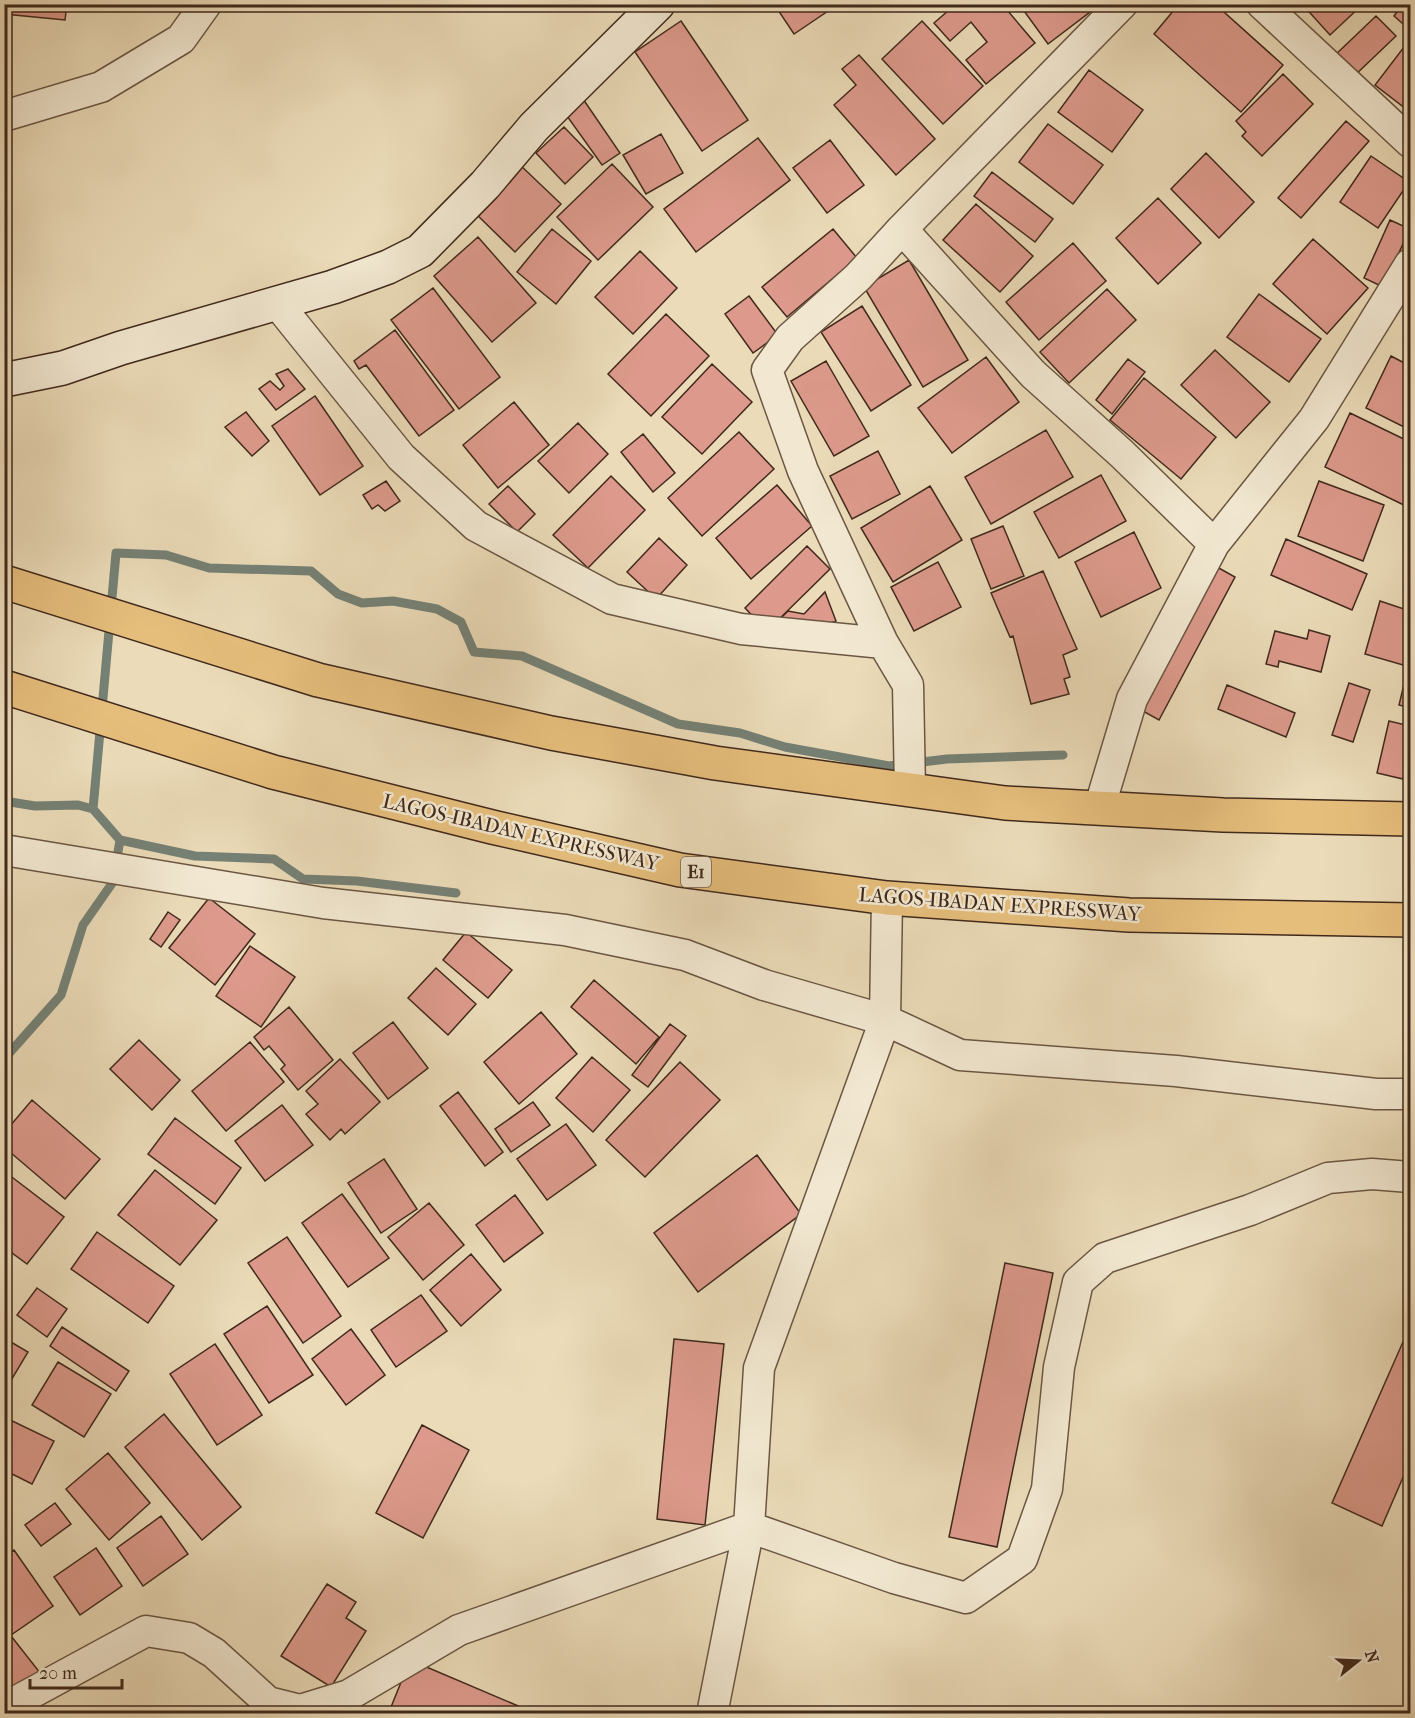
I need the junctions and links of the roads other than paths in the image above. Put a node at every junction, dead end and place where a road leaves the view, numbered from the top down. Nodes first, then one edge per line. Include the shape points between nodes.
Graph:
1 (206, 4) edge
2 (658, 4) edge
3 (1122, 4) edge
4 (1262, 4) edge
5 (4, 116) edge
6 (1410, 142) edge
7 (902, 229) junction
8 (1410, 264) edge
9 (277, 303) junction
10 (4, 380) edge
11 (1214, 543) junction
12 (4, 582) edge
13 (884, 644) junction
14 (4, 687) edge
15 (910, 790) junction
16 (1099, 808) junction
17 (1410, 819) edge
18 (4, 850) edge
19 (887, 898) junction
20 (1410, 920) edge
21 (885, 1020) junction
22 (1410, 1094) edge
23 (1410, 1177) edge
24 (749, 1527) junction
25 (4, 1708) edge
26 (712, 1713) edge

1 - 5 street via 181,39 101,87
2 - 9 street via 550,110 420,251 388,267
3 - 7 street
4 - 6 street
7 - 11 street via 1033,374
7 - 13 street via 858,277 790,338 768,369 803,471
8 - 11 street via 1314,419
9 - 10 street via 63,368
9 - 13 street via 401,457 476,526 612,599 741,629
11 - 16 street via 1132,699
12 - 15 highway via 330,682 551,733 715,764
13 - 15 street via 908,685
14 - 19 highway, LAGOS-IBADAN EXPRESSWAY / E1 via 273,772 492,827 680,870
15 - 16 highway via 1005,803
16 - 17 highway
18 - 21 street via 323,903 565,930 685,955 764,985
19 - 20 highway, LAGOS-IBADAN EXPRESSWAY / E1 via 1129,915
19 - 21 street
21 - 22 street via 960,1055
21 - 24 street via 759,1368
23 - 24 street via 1372,1174 1328,1178 1250,1210 1105,1258 1078,1282 1059,1367 1047,1489 1023,1559 966,1598 894,1578
24 - 25 street via 459,1630 349,1695 300,1710 268,1702 214,1653 189,1638 146,1631
24 - 26 street

